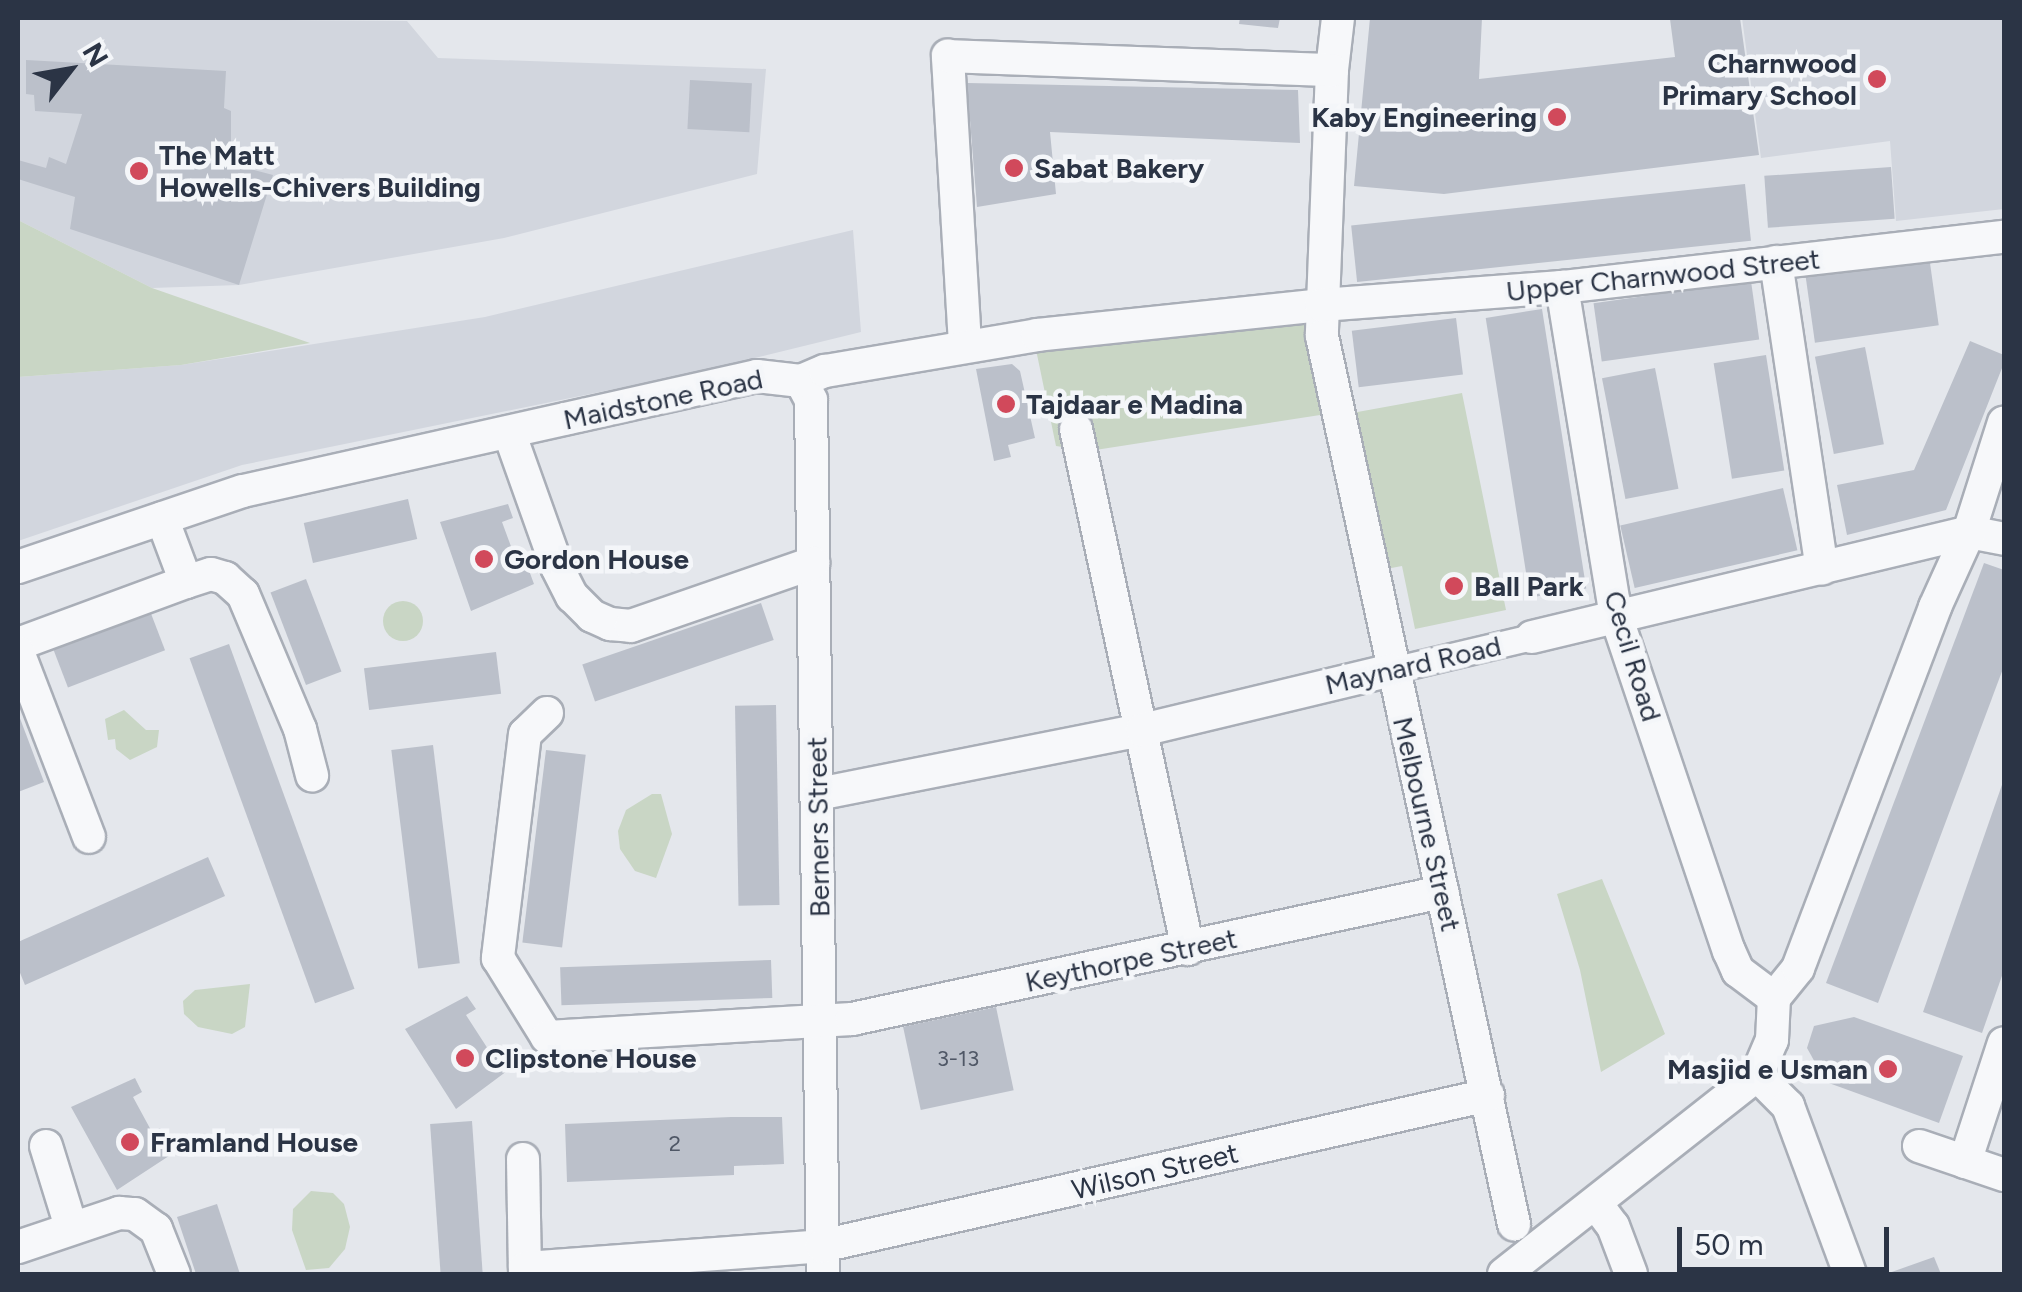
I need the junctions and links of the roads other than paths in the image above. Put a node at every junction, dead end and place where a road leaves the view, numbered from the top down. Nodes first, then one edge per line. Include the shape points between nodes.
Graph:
1 (1338, 18) edge
2 (1332, 70) junction
3 (2004, 237) edge
4 (1776, 262) junction
5 (1562, 287) junction
6 (1321, 305) junction
7 (965, 344) junction
8 (801, 381) junction
9 (2004, 422) edge
10 (1076, 429) dead end
11 (509, 432) junction
12 (162, 518) junction
13 (1969, 532) junction
14 (2004, 539) edge
15 (814, 563) junction
16 (18, 567) edge
17 (1822, 569) junction
18 (186, 582) junction
19 (1616, 616) junction
20 (1532, 637) joint
21 (18, 644) edge
22 (18, 652) edge
23 (1392, 670) junction
24 (547, 713) dead end
25 (1142, 730) junction
26 (312, 775) dead end
27 (818, 794) junction
28 (89, 838) dead end
29 (1442, 892) junction
30 (1188, 948) junction
31 (1774, 998) junction
32 (819, 1020) junction
33 (2004, 1042) edge
34 (1757, 1075) junction
35 (1488, 1095) junction
36 (46, 1146) dead end
37 (1918, 1146) dead end
38 (523, 1159) dead end
39 (1965, 1162) junction
40 (2004, 1175) edge
41 (1597, 1205) junction
42 (1514, 1224) dead end
43 (72, 1228) junction
44 (18, 1247) edge
45 (822, 1260) edge
46 (525, 1271) edge
47 (174, 1274) edge
48 (1504, 1274) edge
49 (1631, 1274) edge
50 (1850, 1274) edge

1 - 2 street, Melbourne Street
2 - 6 street, Melbourne Street
2 - 7 street via 948,56
3 - 4 street, Upper Charnwood Street
4 - 5 street, Upper Charnwood Street
4 - 17 street
5 - 6 street, Upper Charnwood Street
5 - 19 street, Cecil Road
6 - 7 street, Maidstone Road
6 - 23 street, Melbourne Street via 1334,401
7 - 8 street, Maidstone Road
8 - 11 street, Maidstone Road via 757,376
8 - 15 street, Berners Street via 811,400
9 - 13 street
10 - 25 street
11 - 12 street, Maidstone Road via 328,470
11 - 15 street via 564,581 592,616 610,624 631,626
12 - 16 street, Maidstone Road
12 - 18 street
13 - 14 street, Maynard Road
13 - 17 street, Maynard Road
13 - 31 street via 1798,968
15 - 27 street, Berners Street
17 - 19 street, Maynard Road
18 - 21 street
18 - 26 street via 211,574 244,594
19 - 20 street, Maynard Road
19 - 31 street, Cecil Road via 1729,950 1738,971
20 - 23 street, Maynard Road
22 - 28 street
23 - 25 street, Maynard Road
23 - 29 street, Melbourne Street
24 - 32 street, Keythorpe Street via 525,734 498,958 548,1037
25 - 27 street, Maynard Road
25 - 30 street
27 - 32 street, Berners Street
29 - 30 street, Keythorpe Street
29 - 35 street, Melbourne Street
30 - 32 street, Keythorpe Street via 852,1019
31 - 34 street via 1772,1040
32 - 45 street, Berners Street
33 - 39 street
34 - 41 street
34 - 50 street via 1788,1106
35 - 42 street, Melbourne Street
35 - 45 street, Wilson Street
36 - 43 street
37 - 39 street
38 - 46 street
39 - 40 street
41 - 48 street
41 - 49 street via 1613,1226
43 - 44 street
43 - 47 street via 119,1214 146,1218
45 - 46 street, Wilson Street

